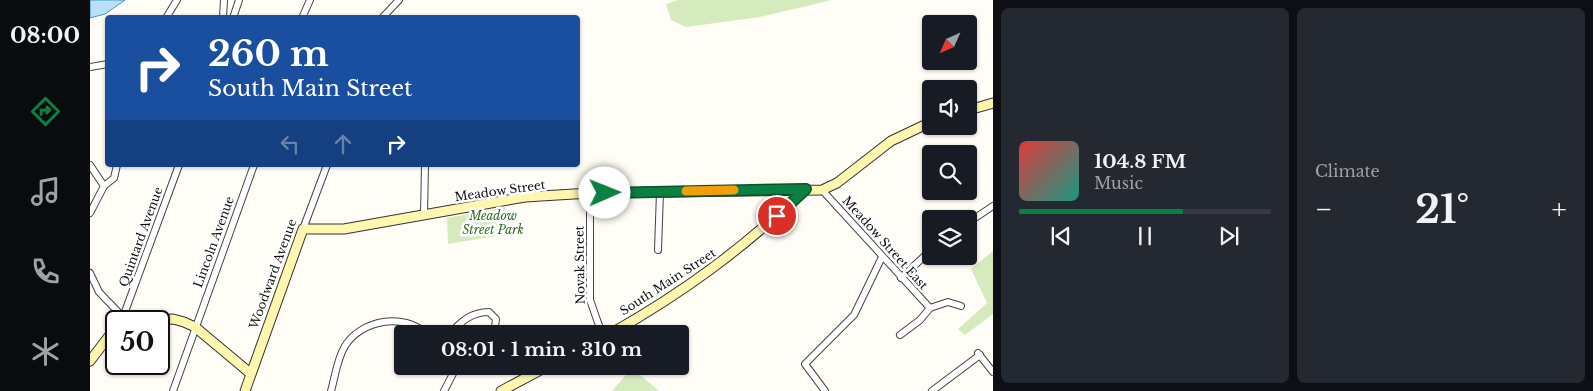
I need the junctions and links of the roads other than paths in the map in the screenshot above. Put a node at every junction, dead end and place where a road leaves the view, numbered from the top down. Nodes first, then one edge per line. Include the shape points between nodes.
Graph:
1 (177, 0) edge
2 (224, 0) edge
3 (239, 0) edge
4 (310, 0) edge
5 (399, 0) edge
6 (168, 15) edge
7 (223, 15) edge
8 (234, 15) edge
9 (303, 15) edge
10 (385, 15) edge
11 (105, 64) edge
12 (90, 67) edge
13 (993, 103) edge
14 (977, 108) edge
15 (922, 126) edge
16 (90, 165) edge
17 (117, 167) edge
18 (178, 167) edge
19 (253, 167) edge
20 (325, 167) edge
21 (426, 167) edge
22 (104, 186) junction
23 (806, 189) junction
24 (822, 190) junction
25 (660, 192) junction
26 (590, 193) junction
27 (993, 206) edge
28 (90, 214) edge
29 (424, 216) junction
30 (977, 217) edge
31 (303, 229) junction
32 (658, 250) dead end
33 (882, 257) junction
34 (922, 259) edge
35 (90, 273) edge
36 (902, 278) junction
37 (90, 288) edge
38 (99, 292) junction
39 (961, 306) dead end
40 (930, 308) junction
41 (114, 310) edge
42 (125, 310) edge
43 (170, 319) edge
44 (413, 325) edge
45 (458, 325) edge
46 (495, 325) edge
47 (599, 325) edge
48 (626, 325) edge
49 (196, 327) junction
50 (900, 335) dead end
51 (105, 341) edge
52 (90, 361) edge
53 (993, 372) edge
54 (250, 374) junction
55 (452, 375) edge
56 (531, 375) edge
57 (173, 391) edge
58 (245, 391) edge
59 (332, 391) edge
60 (444, 391) edge
61 (501, 391) edge
62 (826, 391) edge
63 (932, 391) edge

1 - 6 street
2 - 7 street
3 - 8 street
4 - 9 street
5 - 10 street
11 - 12 street
13 - 14 main road
15 - 24 main road via 891,140 837,183
16 - 22 street
17 - 22 street via 114,178
18 - 42 street, Quintard Avenue
19 - 49 street, Lincoln Avenue
20 - 31 street, Woodward Avenue
21 - 29 street
22 - 28 street
23 - 24 main road, Meadow Street
23 - 25 main road, Meadow Street
23 - 48 main road, South Main Street via 716,267
24 - 33 street, Meadow Street East
25 - 26 main road, Meadow Street
25 - 32 street
26 - 29 main road, Meadow Street via 525,197
26 - 47 street, Novak Street via 590,300
27 - 30 street
29 - 31 main road, Meadow Street via 344,229
31 - 54 main road, Woodward Avenue
33 - 36 street, Meadow Street East
33 - 62 street via 854,315 805,364
34 - 36 street
35 - 38 street
36 - 40 street, Meadow Street East
37 - 38 street
38 - 41 street
39 - 40 street, Meadow Street East via 948,302
40 - 50 street
43 - 49 main road
44 - 59 street via 393,321 376,323 360,332 345,346
45 - 46 street via 464,319 484,312 489,312 496,319
49 - 54 main road
49 - 57 street, Lincoln Avenue
51 - 52 main road
53 - 63 street via 979,354
54 - 58 main road, Woodward Avenue
55 - 60 street
56 - 61 main road

